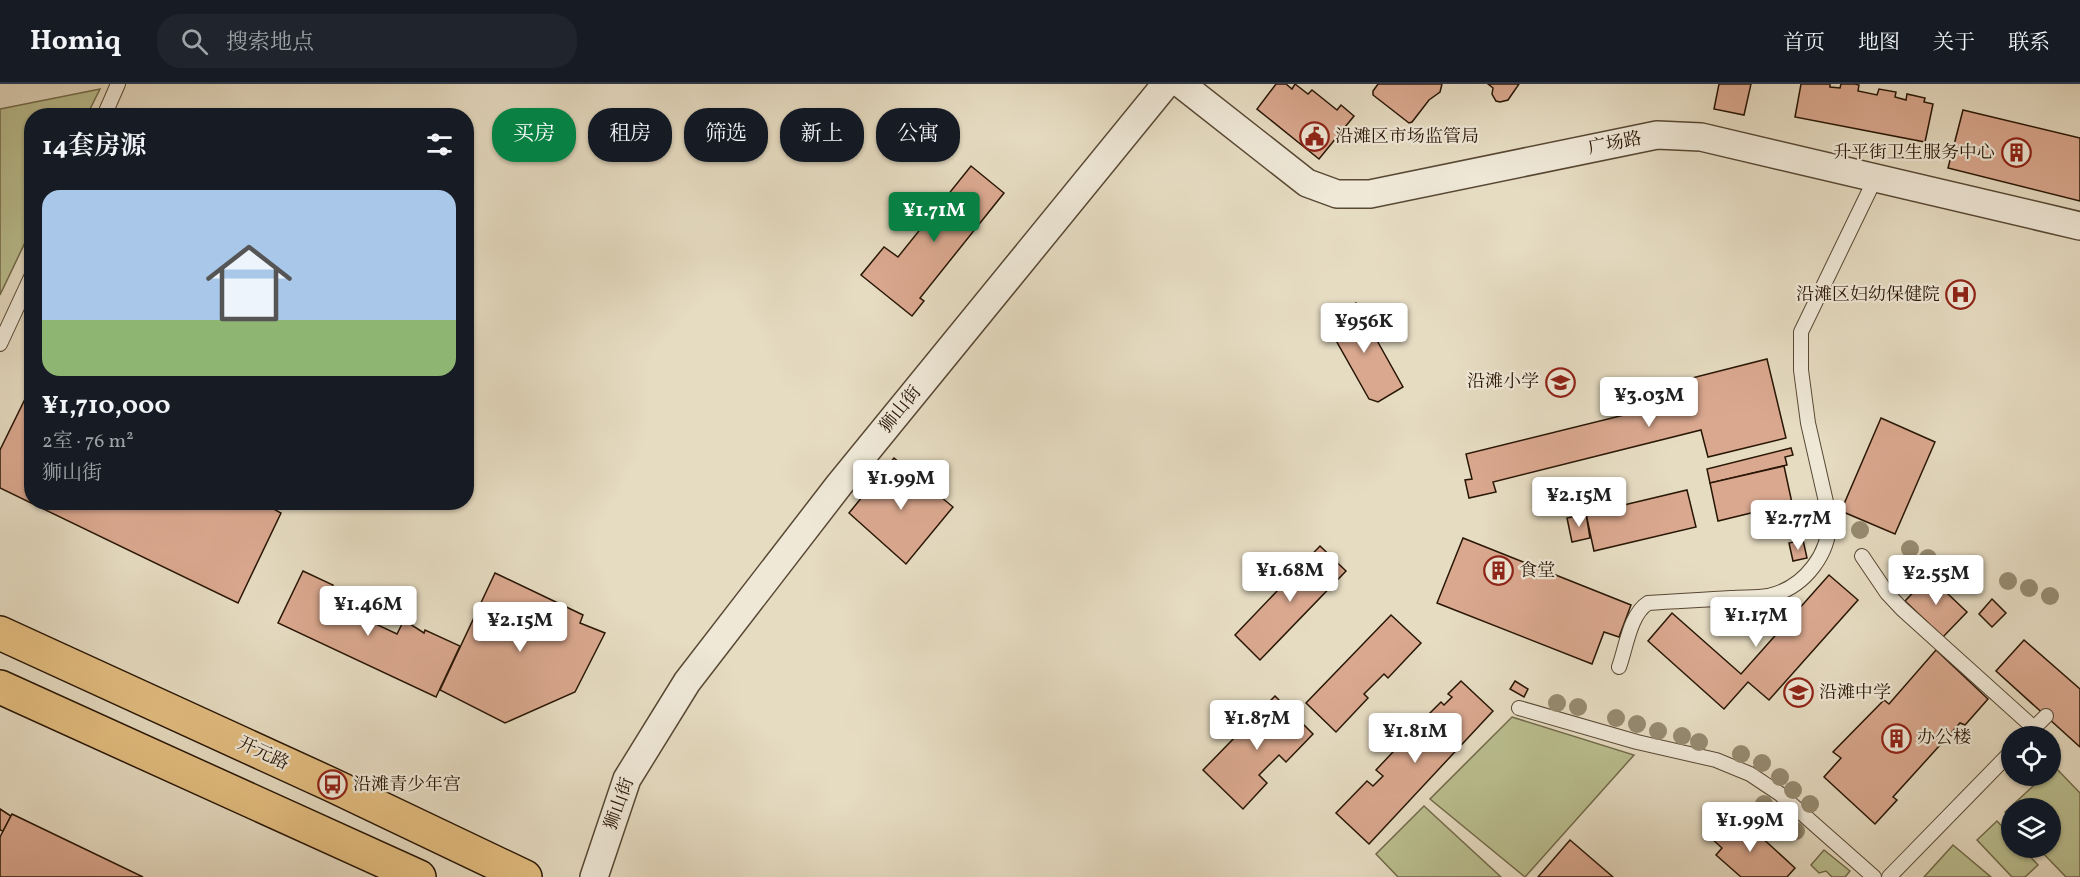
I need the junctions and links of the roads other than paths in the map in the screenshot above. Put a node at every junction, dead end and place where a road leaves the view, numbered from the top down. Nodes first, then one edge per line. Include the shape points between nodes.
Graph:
1 (118, 84) edge
2 (1166, 84) edge
3 (1181, 84) edge
4 (108, 108) edge
5 (1875, 179) junction
6 (2080, 225) edge
7 (24, 292) edge
8 (0, 344) edge
9 (1862, 556) dead end
10 (0, 633) edge
11 (1619, 667) dead end
12 (0, 687) edge
13 (1519, 708) dead end
14 (2046, 716) dead end
15 (2024, 726) edge
16 (2036, 726) edge
17 (2001, 762) edge
18 (419, 877) edge
19 (525, 877) edge
20 (594, 877) edge
21 (1874, 877) edge
22 (1889, 877) edge

1 - 4 lane
2 - 20 street, 狮山街 via 839,485 687,682 627,779
3 - 5 street, 广场路 via 1307,183 1336,194 1370,194 1657,135 1701,138
5 - 6 street, 广场路
5 - 11 lane via 1801,332 1808,423 1829,515 1830,531 1821,556 1811,570 1787,589 1767,596 1648,603 1636,616
7 - 8 lane
9 - 15 lane via 1902,609
10 - 19 main road, 开元路
12 - 18 main road
13 - 21 lane via 1716,760 1750,774 1780,794
14 - 16 lane
17 - 22 lane

